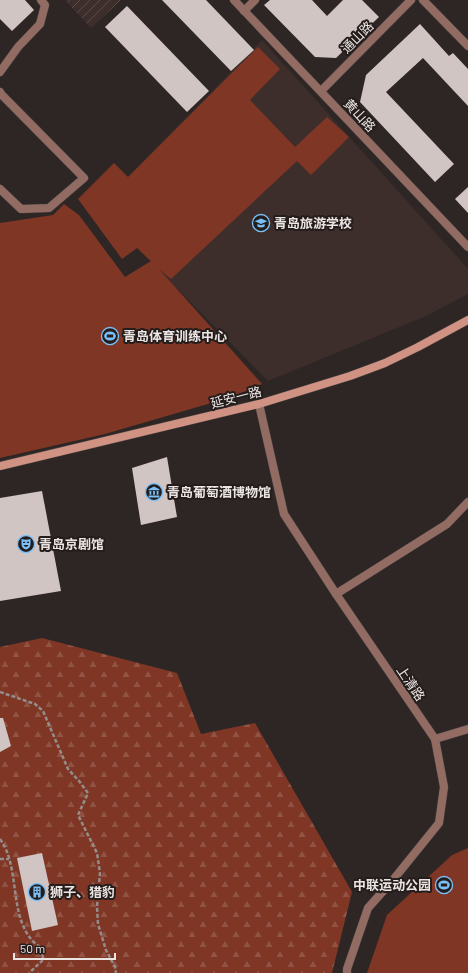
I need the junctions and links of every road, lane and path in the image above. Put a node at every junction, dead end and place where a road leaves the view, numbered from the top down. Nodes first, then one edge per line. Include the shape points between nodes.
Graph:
1 (41, 0) edge
2 (234, 0) edge
3 (255, 0) edge
4 (411, 0) edge
5 (423, 0) edge
6 (244, 11) junction
7 (468, 46) edge
8 (0, 72) edge
9 (321, 91) junction
10 (0, 92) edge
11 (0, 189) edge
12 (468, 247) edge
13 (468, 320) edge
14 (259, 404) junction
15 (0, 466) edge
16 (468, 502) edge
17 (336, 594) junction
18 (0, 692) edge
19 (468, 729) edge
20 (435, 739) junction
21 (0, 839) edge
22 (0, 859) edge
23 (9, 859) junction
24 (29, 973) edge
25 (116, 973) edge
26 (347, 973) edge

1 - 8 street via 45,4 40,24 18,47
2 - 6 street, 黄山路
3 - 6 street
4 - 9 street, 通山路
5 - 7 street
6 - 9 street, 黄山路
9 - 12 street, 黄山路
10 - 11 street via 84,178 49,208 21,209
13 - 14 main road, 延安一路 via 385,363
14 - 15 main road, 延安一路
14 - 17 street, 上清路 via 284,514
16 - 17 street via 447,524
17 - 20 street, 上清路
18 - 25 path via 35,704 43,711 68,769 88,793 78,815 97,853 100,873 98,924
19 - 20 street
20 - 26 street, 上清路 via 444,787 439,823 368,908
21 - 23 path
22 - 23 path
23 - 24 path via 21,920 30,939 42,949 43,960

